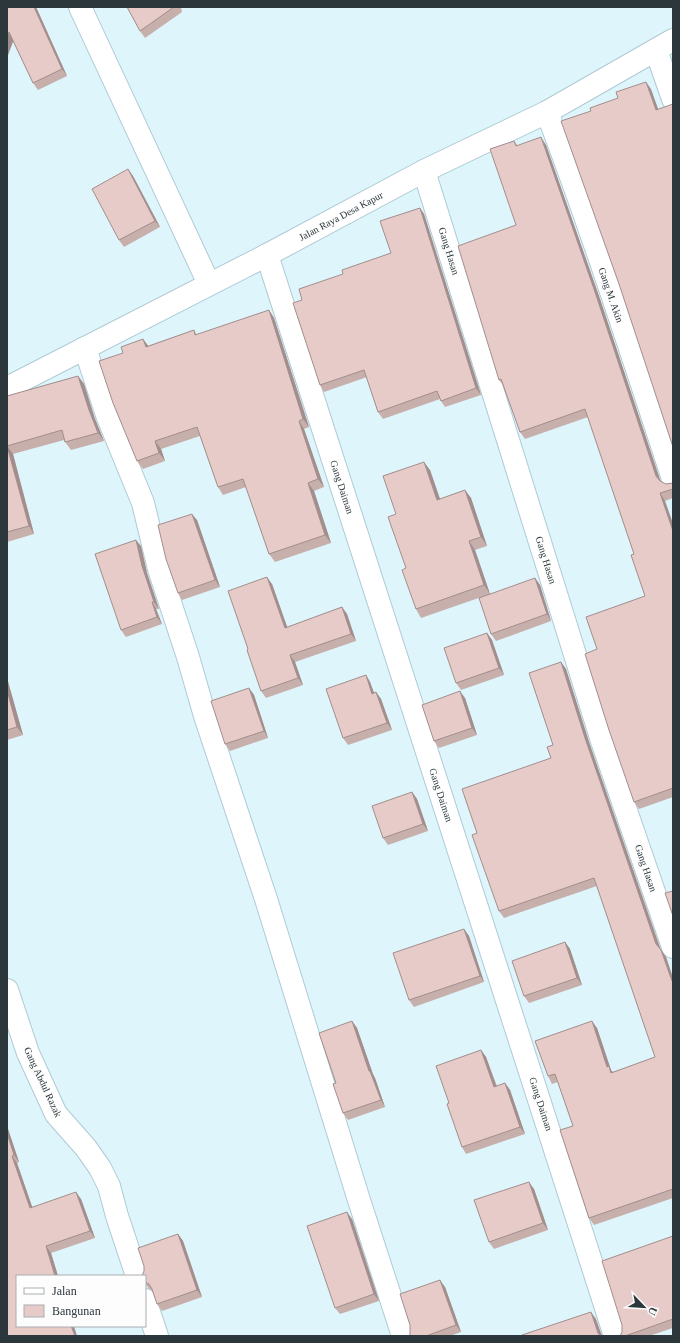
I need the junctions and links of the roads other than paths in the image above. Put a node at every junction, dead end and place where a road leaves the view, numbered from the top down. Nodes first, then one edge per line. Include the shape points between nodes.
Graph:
1 (80, 7) edge
2 (664, 45) edge
3 (673, 99) edge
4 (547, 112) junction
5 (424, 171) junction
6 (267, 255) junction
7 (209, 284) junction
8 (85, 348) junction
9 (7, 388) edge
10 (673, 479) edge
11 (673, 947) edge
12 (7, 990) edge
13 (137, 1275) edge
14 (146, 1303) edge
15 (157, 1336) edge
16 (403, 1336) edge
17 (615, 1336) edge

1 - 7 street
2 - 3 street
2 - 4 street, Jalan Raya Desa Kapur
4 - 5 street, Jalan Raya Desa Kapur
4 - 10 street, Gang M. Akin via 636,365
5 - 6 street, Jalan Raya Desa Kapur
5 - 11 street, Gang Hasan via 602,741
6 - 7 street, Jalan Raya Desa Kapur
6 - 17 street, Gang Daiman
7 - 8 street, Jalan Raya Desa Kapur
8 - 9 street, Jalan Raya Desa Kapur
8 - 16 street via 107,414 143,503 159,569
12 - 13 street, Gang Abdul Razak via 28,1053 56,1114 86,1148 109,1186
14 - 15 street

